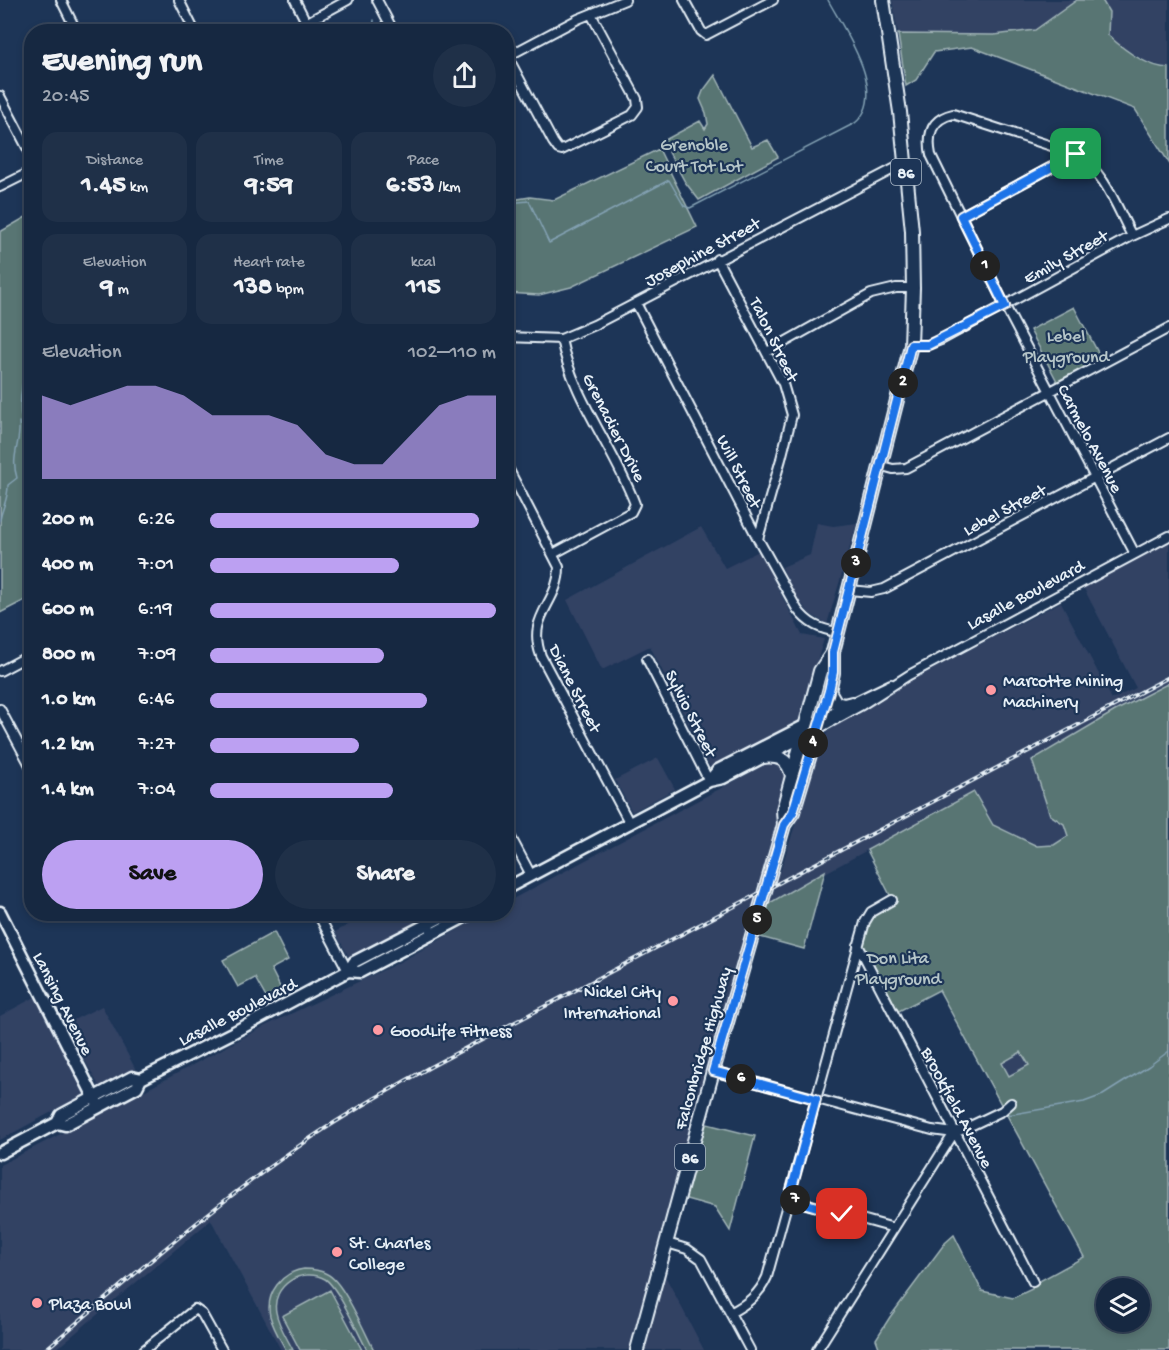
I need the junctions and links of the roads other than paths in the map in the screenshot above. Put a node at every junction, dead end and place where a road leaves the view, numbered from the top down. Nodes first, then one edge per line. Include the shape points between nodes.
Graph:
1 (61, 0) edge
2 (179, 0) edge
3 (295, 0) edge
4 (348, 0) edge
5 (377, 0) edge
6 (625, 0) edge
7 (684, 0) edge
8 (773, 0) edge
9 (883, 0) edge
10 (591, 14) junction
11 (306, 22) junction
12 (73, 24) edge
13 (191, 24) edge
14 (303, 24) edge
15 (390, 24) edge
16 (514, 53) edge
17 (514, 67) edge
18 (0, 96) edge
19 (24, 141) edge
20 (1076, 154) junction
21 (905, 164) junction
22 (24, 175) edge
23 (0, 187) edge
24 (961, 216) junction
25 (1169, 219) edge
26 (1132, 236) junction
27 (717, 259) junction
28 (913, 288) junction
29 (636, 303) junction
30 (1005, 306) junction
31 (1169, 328) edge
32 (514, 337) edge
33 (561, 339) junction
34 (911, 345) junction
35 (767, 352) junction
36 (1050, 392) junction
37 (1169, 438) edge
38 (882, 466) junction
39 (1095, 478) junction
40 (514, 479) edge
41 (1169, 536) edge
42 (758, 539) junction
43 (553, 554) junction
44 (1135, 554) junction
45 (849, 590) junction
46 (837, 632) junction
47 (833, 652) junction
48 (24, 658) edge
49 (647, 659) dead end
50 (0, 671) edge
51 (898, 681) junction
52 (829, 691) junction
53 (852, 703) junction
54 (0, 709) edge
55 (811, 727) junction
56 (24, 754) edge
57 (762, 757) junction
58 (792, 777) junction
59 (709, 781) junction
60 (630, 824) junction
61 (784, 825) junction
62 (514, 843) edge
63 (531, 875) junction
64 (514, 884) edge
65 (892, 900) dead end
66 (0, 914) edge
67 (322, 921) edge
68 (426, 921) edge
69 (439, 921) edge
70 (451, 921) edge
71 (430, 929) junction
72 (858, 945) junction
73 (348, 971) junction
74 (713, 1071) junction
75 (141, 1079) junction
76 (93, 1097) junction
77 (816, 1099) junction
78 (1011, 1103) dead end
79 (99, 1107) junction
80 (57, 1123) junction
81 (954, 1133) junction
82 (0, 1153) edge
83 (789, 1199) junction
84 (894, 1228) junction
85 (667, 1243) junction
86 (1033, 1281) dead end
87 (730, 1312) junction
88 (144, 1350) edge
89 (222, 1350) edge
90 (637, 1350) edge
91 (750, 1350) edge
92 (817, 1350) edge

1 - 12 street
2 - 13 street
3 - 11 street
4 - 11 street
5 - 15 street
6 - 10 street
7 - 8 street via 706,35
9 - 21 main road, Falconbridge Highway / 86
10 - 16 street
10 - 17 street via 637,99 638,108 632,115 562,150 555,146
11 - 14 street
18 - 19 street
20 - 24 street
20 - 24 street, Carmelo Avenue via 953,114 944,116 933,128 928,142
20 - 26 street via 1099,174
21 - 27 street, Josephine Street
21 - 28 main road, Falconbridge Highway / 86
22 - 23 street
24 - 30 street, Carmelo Avenue
25 - 26 street, Emily Street
26 - 30 street, Emily Street
27 - 29 street, Josephine Street
27 - 35 street, Talon Street
28 - 34 main road, Falconbridge Highway / 86
28 - 35 street via 871,294
29 - 33 street, Josephine Street
29 - 42 street, Will Street
30 - 34 street, Emily Street via 928,345
30 - 36 street, Carmelo Avenue
31 - 36 street
32 - 33 street, Josephine Street
33 - 43 street, Grenadier Drive via 574,383 635,504 631,513
34 - 38 main road, Falconbridge Highway / 86
35 - 42 street, Talon Street via 783,384 792,415
36 - 38 street via 906,468
36 - 39 street, Carmelo Avenue
37 - 39 street, Lebel Street
38 - 45 main road, Falconbridge Highway / 86
39 - 44 street, Carmelo Avenue
39 - 45 street, Lebel Street via 884,589
40 - 43 street, Diane Street
41 - 44 street, Lasalle Boulevard
42 - 46 street, Will Street via 805,620
43 - 60 street, Diane Street via 559,578 541,615 536,643
44 - 51 street, Lasalle Boulevard
45 - 46 main road, Falconbridge Highway / 86
46 - 47 main road, Falconbridge Highway / 86
47 - 52 main road, Falconbridge Highway / 86
47 - 55 main road, Falconbridge Highway / 86 via 820,672
48 - 50 street
49 - 59 street, Sylvio Street
51 - 53 street, Lasalle Boulevard
51 - 55 street, Lasalle Boulevard via 862,705
52 - 53 main road via 836,703
52 - 55 main road, Falconbridge Highway / 86
53 - 55 street, Lasalle Boulevard
54 - 56 street
55 - 57 main road, Lasalle Boulevard
55 - 58 main road, Falconbridge Highway / 86
55 - 59 main road, Lasalle Boulevard via 718,770
55 - 61 main road, Falconbridge Highway / 86 via 793,812
57 - 58 main road via 785,761
57 - 59 main road, Lasalle Boulevard via 723,778
58 - 61 main road, Falconbridge Highway / 86 via 783,810
59 - 60 main road, Lasalle Boulevard
60 - 63 main road, Lasalle Boulevard
61 - 74 main road, Falconbridge Highway / 86
62 - 63 street
63 - 64 main road, Lasalle Boulevard
65 - 72 street via 867,917
66 - 76 main road, Lansing Avenue
67 - 73 street
68 - 71 street
69 - 71 main road, Lasalle Boulevard
70 - 71 main road, Lasalle Boulevard
71 - 73 main road, Lasalle Boulevard via 360,972
72 - 77 street
72 - 81 street, Brookfield Avenue
73 - 75 main road, Lasalle Boulevard
74 - 77 street
74 - 85 main road, Falconbridge Highway / 86
75 - 76 main road, Lasalle Boulevard via 132,1077
75 - 79 main road, Lasalle Boulevard via 137,1087
76 - 79 main road, Lansing Avenue
76 - 80 main road, Lasalle Boulevard via 61,1115
77 - 81 street
77 - 83 street
78 - 81 street
79 - 80 main road, Lasalle Boulevard via 65,1125
80 - 82 main road, Lasalle Boulevard
81 - 84 street
81 - 86 street, Brookfield Avenue
83 - 84 street
83 - 87 street via 764,1284 752,1299
84 - 92 street
85 - 87 street via 687,1249 701,1259
85 - 90 main road, Falconbridge Highway / 86
87 - 91 street
88 - 89 street via 195,1309 202,1314

